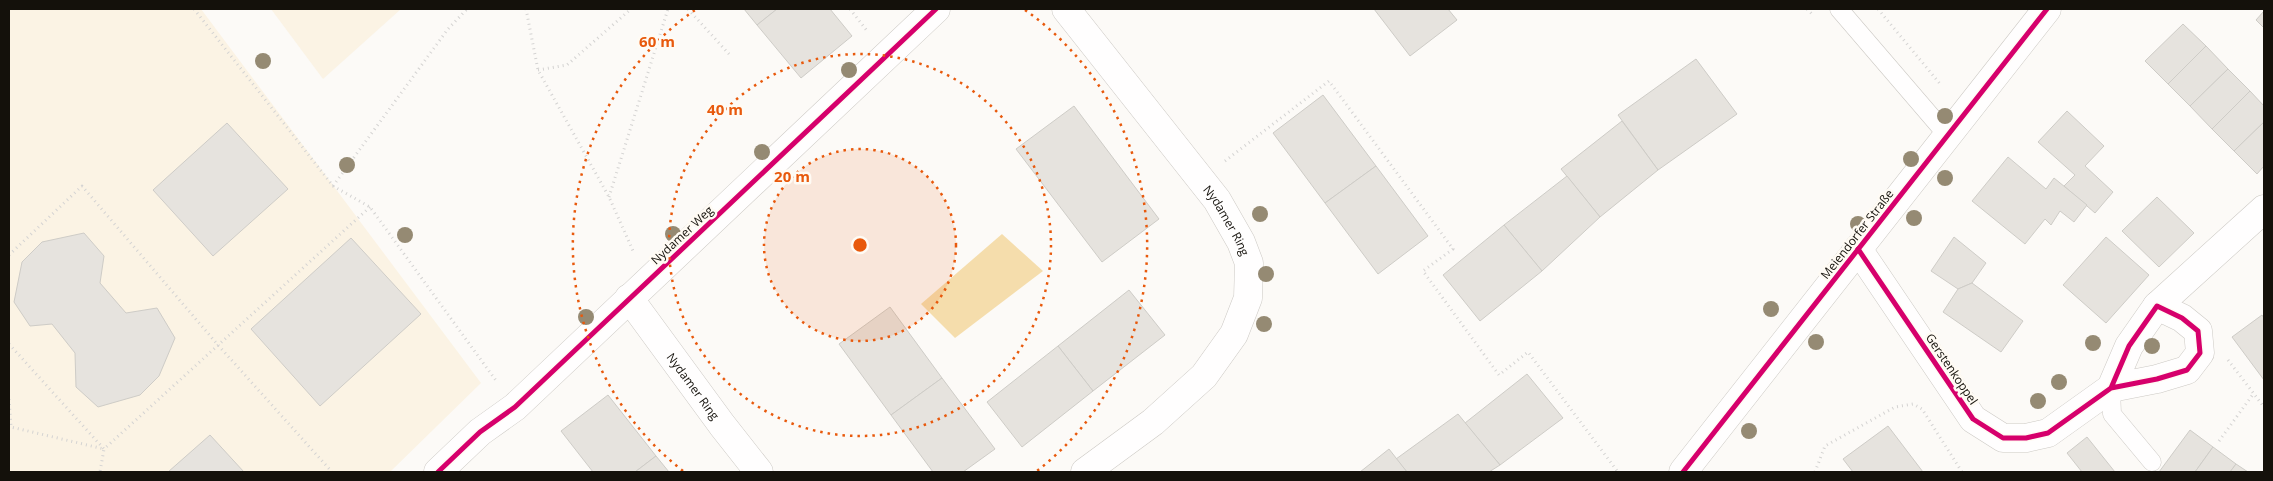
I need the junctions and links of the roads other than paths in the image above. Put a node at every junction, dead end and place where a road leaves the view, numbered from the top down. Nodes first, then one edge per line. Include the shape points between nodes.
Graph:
1 (936, 9) edge
2 (1066, 9) edge
3 (1839, 9) edge
4 (2047, 9) edge
5 (1948, 136) junction
6 (2264, 209) edge
7 (1858, 249) junction
8 (629, 298) junction
9 (2157, 306) junction
10 (2111, 388) junction
11 (2152, 462) dead end
12 (438, 472) edge
13 (759, 472) edge
14 (1085, 472) edge
15 (1683, 472) edge

1 - 8 street, Nydamer Weg
2 - 14 street, Nydamer Ring via 1217,200 1249,263 1248,298 1234,334 1204,376 1152,422
3 - 5 lane
4 - 5 street, Meiendorfer Straße
5 - 7 street, Meiendorfer Straße
6 - 9 street
7 - 10 street, Gerstenkoppel via 1973,419 2003,438 2026,438 2048,433
7 - 15 street, Meiendorfer Straße
8 - 12 street, Nydamer Weg via 515,407 480,432
8 - 13 street, Nydamer Ring
9 - 10 street via 2129,346
9 - 10 street, Gerstenkoppel via 2182,318 2198,331 2200,353 2187,370
10 - 11 lane via 2112,414

